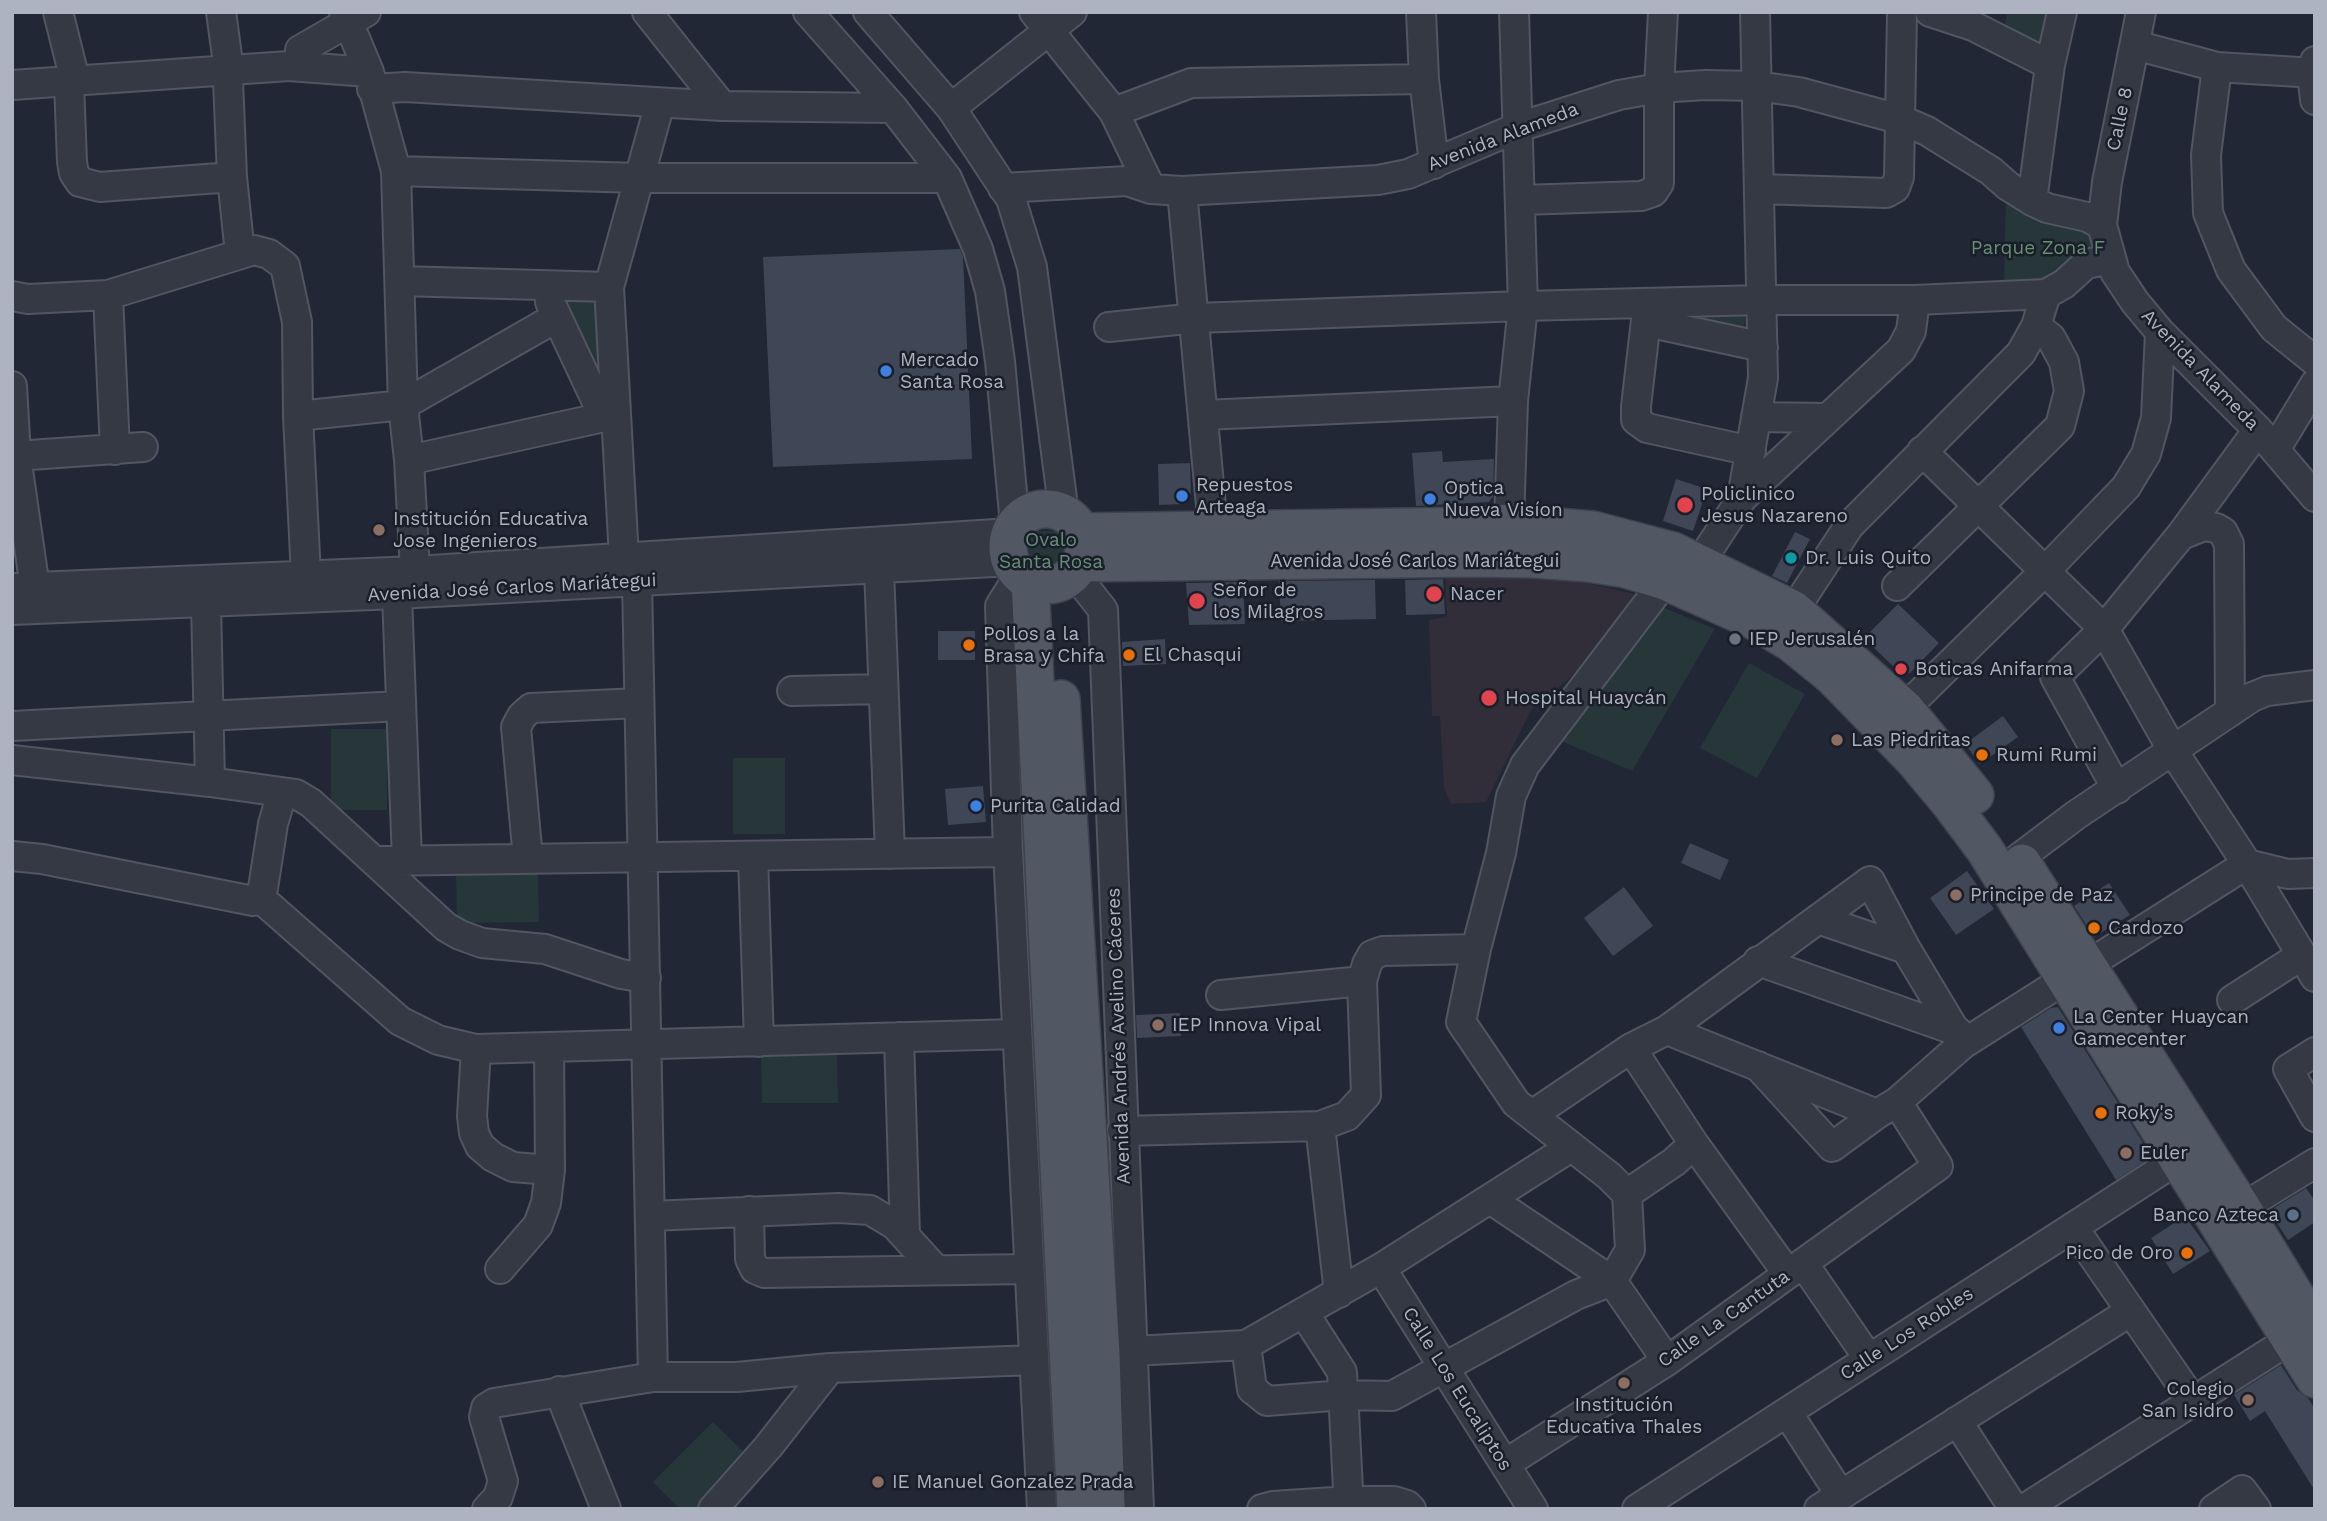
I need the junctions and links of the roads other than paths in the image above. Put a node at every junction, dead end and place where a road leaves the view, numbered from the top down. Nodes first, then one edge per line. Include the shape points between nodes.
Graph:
1 (58, 12) edge
2 (221, 12) edge
3 (647, 12) edge
4 (808, 12) edge
5 (868, 12) edge
6 (1072, 12) edge
7 (1421, 12) edge
8 (1514, 12) edge
9 (1664, 12) edge
10 (1755, 12) edge
11 (1902, 12) edge
12 (1930, 12) edge
13 (2062, 12) edge
14 (2141, 12) edge
15 (352, 16) edge
16 (1042, 22) edge
17 (2135, 45) junction
18 (300, 50) junction
19 (227, 63) junction
20 (2050, 65) junction
21 (2217, 67) junction
22 (12, 72) edge
23 (368, 74) junction
24 (71, 75) junction
25 (2314, 77) edge
26 (1424, 79) junction
27 (12, 85) edge
28 (1757, 86) junction
29 (1659, 88) junction
30 (660, 103) junction
31 (722, 106) junction
32 (893, 108) junction
33 (951, 108) junction
34 (1114, 112) junction
35 (1899, 119) junction
36 (1519, 127) junction
37 (1434, 164) junction
38 (396, 172) junction
39 (232, 177) junction
40 (640, 178) junction
41 (947, 178) junction
42 (1151, 189) junction
43 (1759, 189) junction
44 (1182, 191) junction
45 (1007, 194) junction
46 (1522, 200) junction
47 (2032, 201) junction
48 (2102, 225) junction
49 (240, 254) junction
50 (2110, 259) junction
51 (401, 281) junction
52 (543, 285) junction
53 (608, 287) junction
54 (2046, 294) junction
55 (108, 295) junction
56 (12, 296) edge
57 (1762, 300) junction
58 (1915, 300) junction
59 (1523, 306) junction
60 (1648, 313) junction
61 (557, 317) junction
62 (1196, 318) junction
63 (2036, 326) junction
64 (1109, 327) dead end
65 (2160, 332) junction
66 (1763, 346) junction
67 (2315, 361) edge
68 (2315, 384) edge
69 (12, 386) edge
70 (1513, 401) junction
71 (403, 405) junction
72 (1203, 415) junction
73 (298, 416) junction
74 (610, 417) junction
75 (1756, 417) junction
76 (1826, 418) junction
77 (2266, 440) junction
78 (143, 447) dead end
79 (115, 450) junction
80 (1751, 451) junction
81 (1922, 451) junction
82 (16, 456) junction
83 (410, 460) junction
84 (2315, 497) edge
85 (1742, 498) junction
86 (1978, 506) junction
87 (1509, 523) junction
88 (1213, 528) junction
89 (2181, 535) junction
90 (1473, 542) junction
91 (1044, 554) junction
92 (1699, 564) junction
93 (879, 569) junction
94 (630, 570) junction
95 (415, 571) junction
96 (2045, 571) junction
97 (306, 576) junction
98 (1665, 581) junction
99 (1897, 586) dead end
100 (24, 588) edge
101 (397, 594) junction
102 (206, 602) junction
103 (12, 610) edge
104 (1794, 610) junction
105 (2104, 629) junction
106 (2315, 685) edge
107 (883, 689) junction
108 (792, 691) dead end
109 (639, 703) junction
110 (401, 706) junction
111 (2230, 712) junction
112 (208, 716) junction
113 (1895, 719) junction
114 (12, 726) edge
115 (2173, 751) junction
116 (12, 760) edge
117 (210, 782) junction
118 (2117, 789) junction
119 (282, 793) junction
120 (1008, 852) junction
121 (890, 854) junction
122 (12, 856) edge
123 (753, 856) junction
124 (643, 858) junction
125 (2019, 858) junction
126 (528, 859) junction
127 (377, 861) junction
128 (407, 861) junction
129 (2248, 864) junction
130 (2315, 873) edge
131 (259, 897) junction
132 (1818, 919) junction
133 (1476, 949) junction
134 (1906, 949) junction
135 (1758, 961) junction
136 (2308, 965) edge
137 (2075, 972) junction
138 (646, 978) junction
139 (1362, 981) junction
140 (1221, 995) dead end
141 (2232, 1000) dead end
142 (1667, 1030) junction
143 (1017, 1034) junction
144 (899, 1037) junction
145 (1960, 1037) junction
146 (759, 1042) junction
147 (647, 1045) junction
148 (549, 1048) junction
149 (1631, 1048) junction
150 (476, 1049) junction
151 (2315, 1052) edge
152 (1758, 1066) junction
153 (1887, 1108) junction
154 (1532, 1115) junction
155 (2315, 1117) edge
156 (1320, 1126) junction
157 (1122, 1131) junction
158 (1694, 1144) junction
159 (1572, 1147) junction
160 (2177, 1160) junction
161 (2315, 1163) edge
162 (550, 1170) junction
163 (1627, 1194) junction
164 (1490, 1199) junction
165 (2242, 1208) junction
166 (748, 1212) junction
167 (650, 1216) junction
168 (2073, 1227) junction
169 (905, 1236) junction
170 (1381, 1268) junction
171 (500, 1269) dead end
172 (1028, 1269) junction
173 (1796, 1269) junction
174 (936, 1270) junction
175 (1612, 1281) junction
176 (1339, 1293) junction
177 (2131, 1311) junction
178 (1304, 1313) junction
179 (2306, 1331) edge
180 (1246, 1345) junction
181 (1133, 1351) junction
182 (1869, 1359) junction
183 (1033, 1360) junction
184 (1667, 1361) junction
185 (1444, 1367) junction
186 (830, 1368) junction
187 (653, 1377) junction
188 (2315, 1379) edge
189 (559, 1391) junction
190 (1345, 1395) junction
191 (2193, 1401) junction
192 (1787, 1412) junction
193 (1957, 1421) junction
194 (1505, 1464) junction
195 (2249, 1499) edge
196 (1829, 1501) edge
197 (1349, 1505) edge
198 (2026, 1507) edge
199 (488, 1508) edge
200 (606, 1509) edge
201 (713, 1509) edge
202 (1042, 1509) edge
203 (1076, 1509) edge
204 (1106, 1509) edge
205 (1139, 1509) edge
206 (1262, 1509) edge
207 (1411, 1509) edge
208 (1533, 1509) edge
209 (1637, 1509) edge
210 (2214, 1509) edge

1 - 24 street
2 - 19 street
3 - 31 street
4 - 32 street, Avenida Andrés Avelino Cáceres
5 - 33 street, Avenida Andrés Avelino Cáceres
6 - 16 street
7 - 26 street
8 - 36 street
9 - 29 street
10 - 28 street
11 - 35 street
12 - 20 street via 1973,26
13 - 20 street
14 - 17 street, Calle 8
15 - 18 street
15 - 23 street
16 - 33 street
16 - 34 street
17 - 21 street
17 - 48 street, Calle 8
18 - 19 street
18 - 23 street
19 - 23 street
19 - 24 street
19 - 39 street
20 - 47 street
21 - 25 street
21 - 67 street via 2206,155 2208,213 2231,270 2274,328
22 - 24 street
23 - 30 street via 405,87
23 - 38 street
24 - 27 street
24 - 39 street via 72,162 80,182 100,187
26 - 34 street via 1191,83
26 - 37 street
28 - 29 street, Avenida Alameda
28 - 35 street, Avenida Alameda via 1799,92
28 - 43 street
29 - 36 street, Avenida Alameda via 1619,95
29 - 46 street via 1659,184 1653,192
30 - 31 street
30 - 40 street
31 - 32 street
32 - 41 street, Avenida Andrés Avelino Cáceres
33 - 45 street, Avenida Andrés Avelino Cáceres
34 - 42 street
35 - 43 street via 1899,177 1895,188 1886,193
35 - 47 street, Avenida Alameda via 1961,150
36 - 37 street, Avenida Alameda
36 - 46 street
37 - 44 street, Avenida Alameda via 1378,180
38 - 40 street
38 - 51 street
39 - 49 street
40 - 41 street
40 - 53 street
41 - 91 street, Avenida Andrés Avelino Cáceres via 978,249 990,291 1000,361
42 - 44 street, Avenida Alameda
42 - 45 street, Avenida Alameda via 1127,181
43 - 57 street
44 - 62 street
45 - 91 street, Avenida Andrés Avelino Cáceres via 1032,267
46 - 59 street
47 - 48 street, Avenida Alameda
48 - 50 street, Avenida Alameda
49 - 55 street
49 - 73 street via 254,250 269,254 285,266 297,323
50 - 54 street via 2086,264
50 - 65 street, Avenida Alameda via 2135,302
51 - 52 street
51 - 71 street
52 - 53 street
52 - 61 street
53 - 74 street
54 - 58 street
54 - 63 street
55 - 56 street
55 - 79 street
57 - 58 street
57 - 60 street
57 - 66 street
58 - 76 street via 1911,331 1901,349
59 - 60 street
59 - 62 street
59 - 70 street
60 - 66 street
60 - 80 street via 1636,420 1647,428
61 - 71 street
61 - 74 street
62 - 64 street
62 - 72 street
63 - 81 street via 2012,363
63 - 86 street via 2052,338 2064,362 2069,391 2060,426
65 - 77 street, Avenida Alameda
65 - 96 street via 2156,418 2146,454 2126,487
66 - 75 street
68 - 77 street
69 - 82 street
70 - 72 street
70 - 87 street
71 - 73 street
71 - 83 street
72 - 88 street
73 - 97 street
74 - 83 street
74 - 94 street
75 - 76 street
75 - 80 street
76 - 85 street
77 - 84 street, Avenida Alameda
77 - 89 street
78 - 79 street
79 - 82 street
80 - 85 street
81 - 86 street
81 - 104 street via 1849,526
82 - 100 street
83 - 95 street
85 - 92 street
86 - 96 street
86 - 99 street
87 - 90 main road, Avenida José Carlos Mariátegui
87 - 92 main road, Avenida José Carlos Mariátegui via 1593,530 1673,551
88 - 90 main road, Avenida José Carlos Mariátegui
88 - 91 main road, Avenida José Carlos Mariátegui
89 - 105 street
89 - 111 street via 2204,526 2216,528 2229,544
90 - 91 main road, Avenida José Carlos Mariátegui
90 - 98 main road, Avenida José Carlos Mariátegui via 1534,559 1626,569
91 - 93 street, Avenida José Carlos Mariátegui
91 - 94 street, Avenida José Carlos Mariátegui
91 - 120 street via 1000,606
91 - 157 street, Avenida Andrés Avelino Cáceres via 1103,610
91 - 203 main road, Avenida Andrés Avelino Cáceres
91 - 204 main road, Avenida Andrés Avelino Cáceres via 1101,1354
92 - 104 main road, Avenida José Carlos Mariátegui
93 - 94 street, Avenida José Carlos Mariátegui
93 - 107 street
94 - 95 street, Avenida José Carlos Mariátegui
94 - 101 street, Avenida José Carlos Mariátegui
94 - 109 street
95 - 97 street, Avenida José Carlos Mariátegui
96 - 105 street
96 - 113 street
97 - 100 street, Avenida José Carlos Mariátegui
98 - 113 main road, Avenida José Carlos Mariátegui via 1753,620 1790,642
98 - 133 street via 1525,765 1511,796
101 - 102 street, Avenida José Carlos Mariátegui
101 - 110 street
102 - 103 street, Avenida José Carlos Mariátegui
102 - 112 street
104 - 113 main road, Avenida José Carlos Mariátegui
105 - 115 street
105 - 118 street via 2055,677
106 - 111 street via 2267,691
107 - 108 street
107 - 121 street
109 - 124 street
109 - 126 street via 531,708 522,716 516,727
110 - 112 street
110 - 128 street
111 - 115 street
112 - 114 street
112 - 117 street
113 - 125 main road, Avenida José Carlos Mariátegui via 1964,780
113 - 137 main road, Avenida José Carlos Mariátegui via 1949,802
115 - 118 street
115 - 129 street
116 - 117 street
117 - 119 street
118 - 125 street
119 - 127 street via 296,794 311,803
119 - 131 street
120 - 121 street
120 - 143 street
121 - 123 street
122 - 131 street via 253,901
123 - 124 street
123 - 146 street
124 - 126 street
124 - 138 street
125 - 137 main road, Avenida José Carlos Mariátegui
126 - 128 street
127 - 128 street
127 - 138 street via 460,935 482,943 544,949
129 - 130 street via 2288,874
129 - 136 street
129 - 137 street
131 - 150 street via 400,1021 438,1040
132 - 134 street
132 - 134 street via 1870,881
132 - 135 street
133 - 139 street via 1383,951 1372,955
133 - 154 street via 1461,1022 1516,1103
134 - 145 street
135 - 142 street
135 - 145 street
136 - 141 street
137 - 145 street
137 - 160 main road, Avenida José Carlos Mariátegui
137 - 165 main road, Avenida José Carlos Mariátegui
138 - 147 street
139 - 140 street
139 - 156 street via 1366,1095 1347,1116
142 - 149 street
142 - 152 street
143 - 144 street
143 - 172 street
144 - 146 street
144 - 169 street
145 - 153 street
146 - 147 street
147 - 148 street
147 - 167 street
148 - 150 street
148 - 162 street
149 - 154 street
149 - 158 street
150 - 162 street via 472,1116 480,1146 513,1167
151 - 155 street via 2288,1069
152 - 153 street
152 - 153 street via 1832,1147
153 - 173 street, Calle La Cantuta via 1938,1166
154 - 159 street
156 - 157 street
156 - 176 street
157 - 181 street, Avenida Andrés Avelino Cáceres
158 - 163 street
158 - 173 street
159 - 163 street
159 - 164 street
160 - 168 street, Calle Los Robles
160 - 179 main road, Avenida José Carlos Mariátegui
161 - 165 street
162 - 171 street via 538,1225
163 - 175 street via 1630,1250
164 - 170 street
164 - 175 street
165 - 179 main road, Avenida José Carlos Mariátegui
166 - 167 street
166 - 169 street via 870,1210
166 - 174 street via 750,1259 755,1269 764,1273
167 - 187 street
168 - 177 street
168 - 182 street, Calle Los Robles
169 - 174 street
170 - 176 street
170 - 185 street, Calle Los Eucaliptos
172 - 174 street
172 - 183 street
173 - 182 street
173 - 184 street, Calle La Cantuta
175 - 184 street
175 - 185 street via 1576,1295
176 - 178 street
177 - 191 street
177 - 193 street
178 - 180 street
178 - 190 street via 1342,1373
179 - 188 main road, Avenida José Carlos Mariátegui
179 - 191 street
180 - 181 street
180 - 190 street via 1252,1389 1267,1401
181 - 205 street, Avenida Andrés Avelino Cáceres
182 - 192 street, Calle Los Robles
183 - 186 street
183 - 202 street
184 - 194 street, Calle La Cantuta
185 - 190 street via 1392,1396
185 - 194 street, Calle Los Eucaliptos
186 - 187 street via 737,1377
186 - 201 street
187 - 189 street
189 - 199 street via 486,1408 484,1417 503,1481
189 - 200 street
190 - 197 street
191 - 198 street
192 - 196 street
192 - 209 street, Calle Los Robles
193 - 196 street
193 - 198 street
194 - 208 street, Calle Los Eucaliptos
195 - 210 street
197 - 206 street
197 - 207 street via 1394,1502

